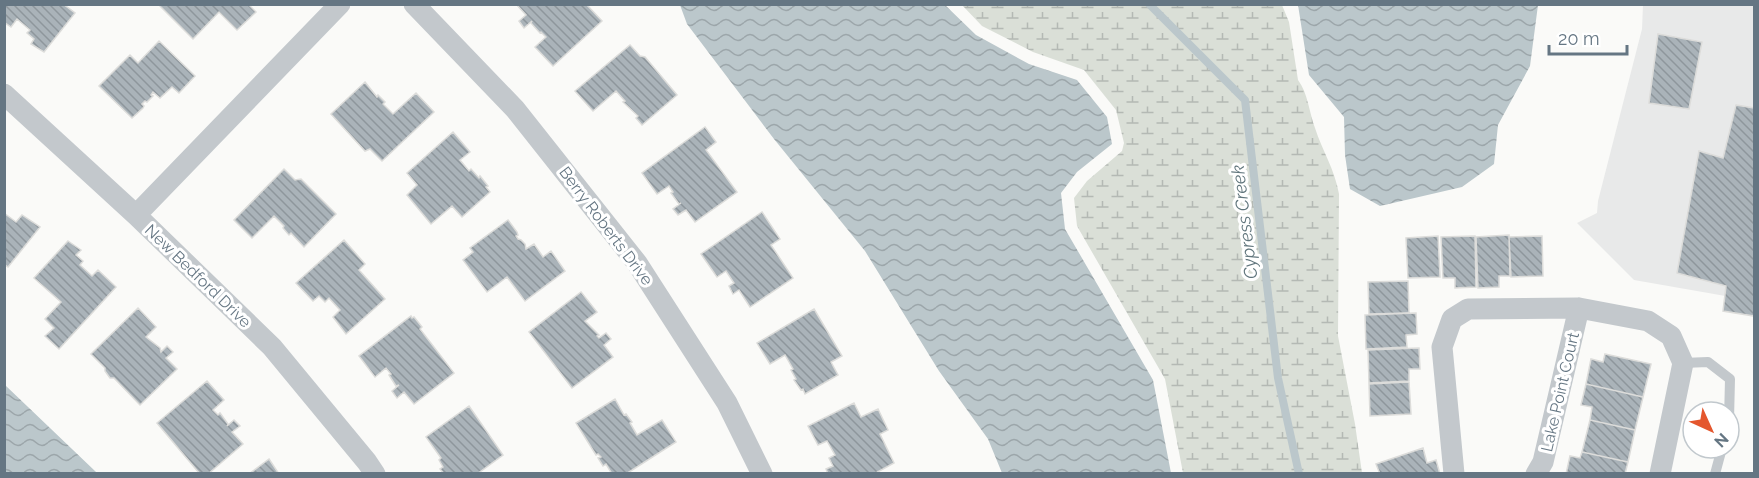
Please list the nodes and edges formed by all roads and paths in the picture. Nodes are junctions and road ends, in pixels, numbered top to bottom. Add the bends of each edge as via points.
1 (340, 4) edge
2 (414, 4) edge
3 (4, 94) edge
4 (136, 215) junction
5 (1579, 308) junction
6 (1683, 363) junction
7 (1729, 400) edge
8 (375, 474) edge
9 (762, 474) edge
10 (1454, 474) edge
11 (1536, 474) edge
12 (1660, 474) edge

1 - 4 street
2 - 9 street, Berry Roberts Drive via 515,109 637,263 727,403
3 - 4 street, New Bedford Drive
4 - 8 street, New Bedford Drive via 272,347
5 - 6 street, Lake Point Court via 1648,321 1671,336
5 - 10 street, Lake Point Court via 1468,309 1452,319 1442,347
5 - 11 street, Lake Point Court via 1543,462
6 - 7 lane via 1708,362 1730,379
6 - 12 street

